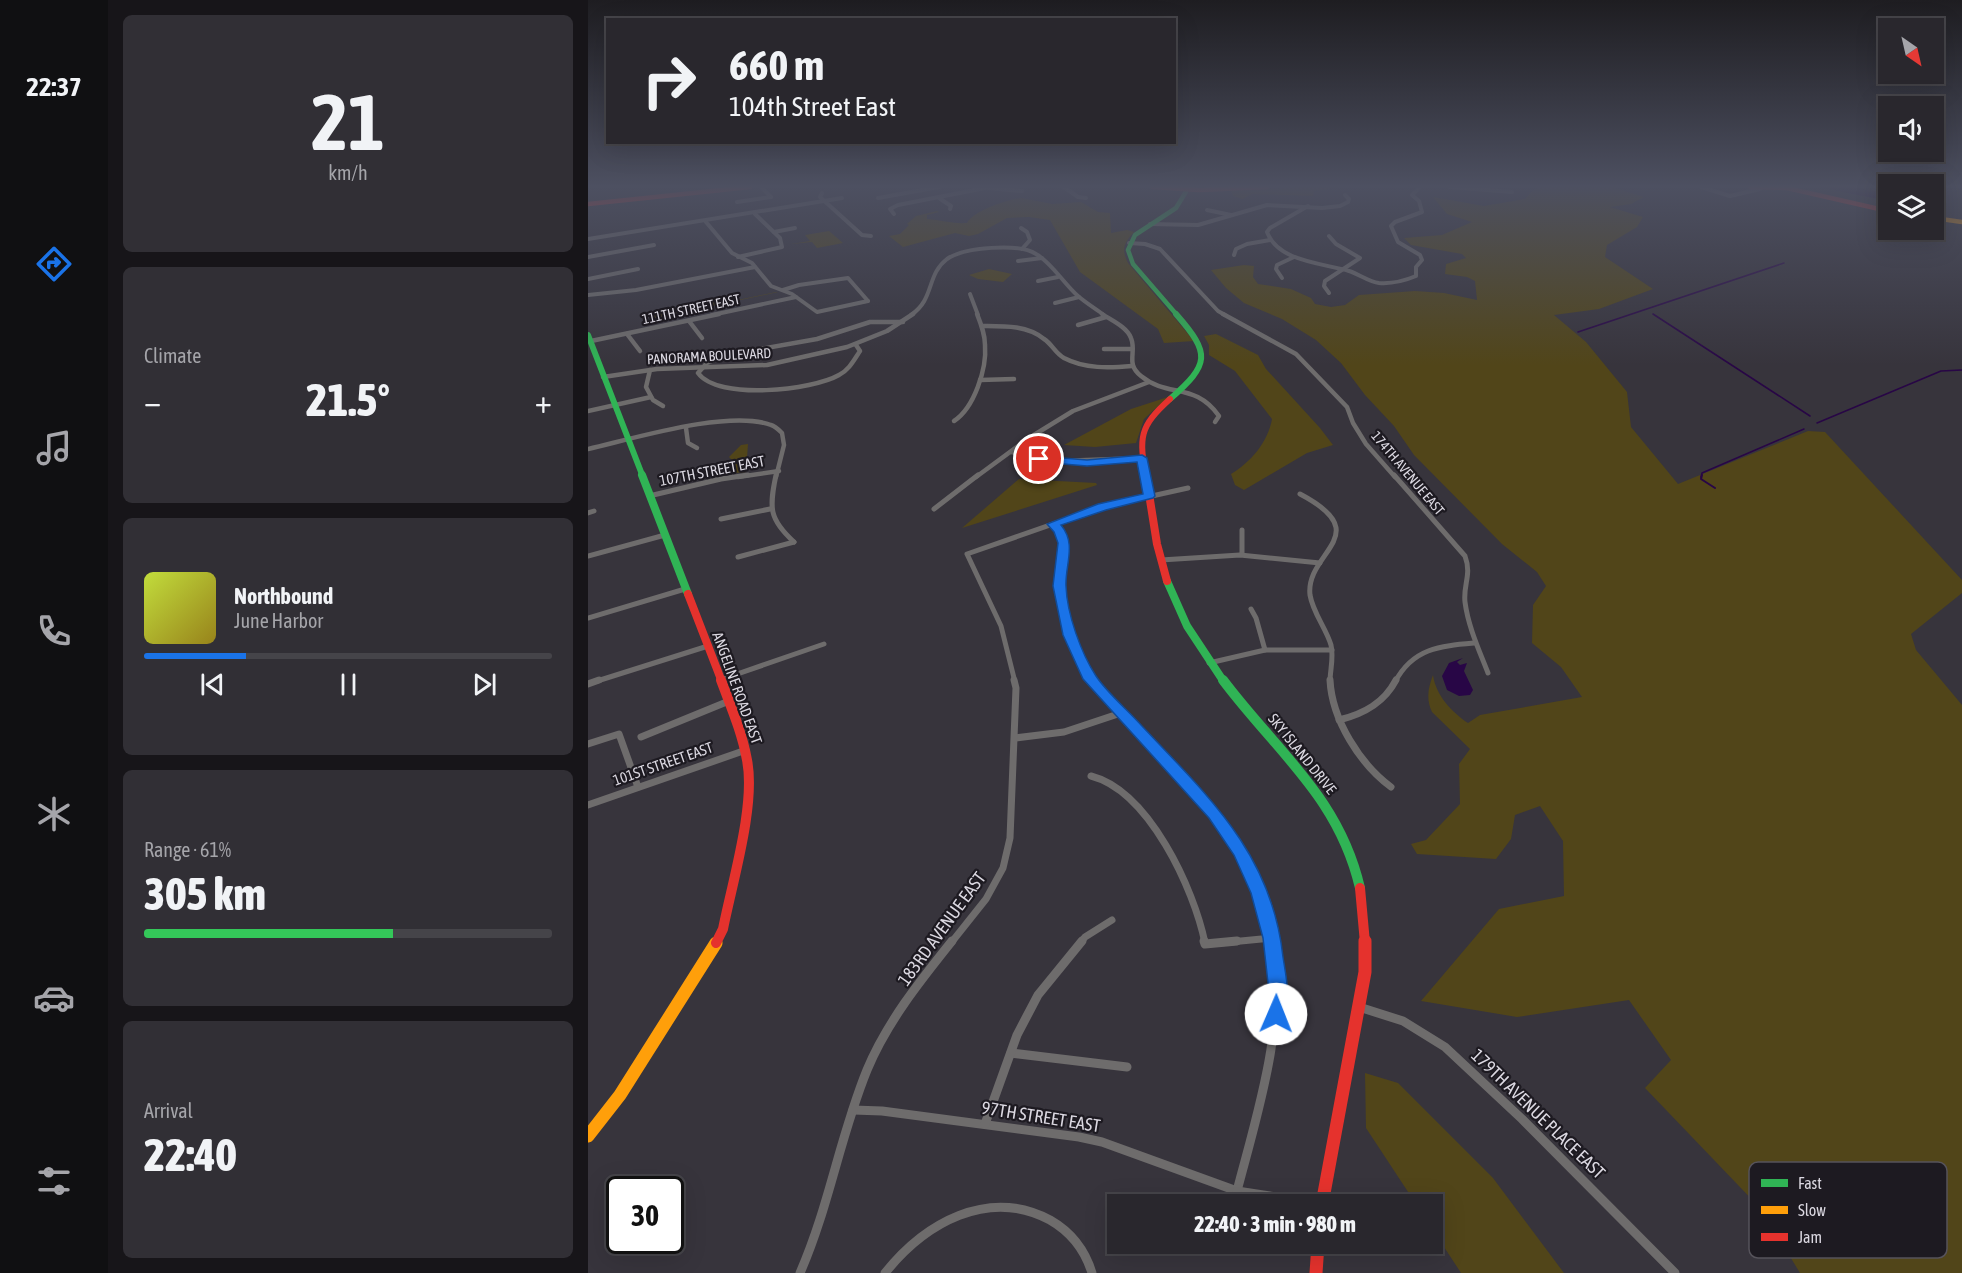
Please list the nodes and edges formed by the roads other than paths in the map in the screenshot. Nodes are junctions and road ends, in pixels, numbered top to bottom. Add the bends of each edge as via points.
1 (646, 246) edge
2 (726, 246) edge
3 (782, 246) edge
4 (1024, 246) edge
5 (1129, 246) edge
6 (1152, 246) edge
7 (1242, 246) edge
8 (1279, 246) edge
9 (1340, 246) edge
10 (1405, 246) edge
11 (1022, 249) junction
12 (1234, 255) dead end
13 (588, 257) edge
14 (738, 257) junction
15 (1294, 257) junction
16 (1042, 258) junction
17 (1018, 261) dead end
18 (755, 267) junction
19 (638, 269) dead end
20 (1344, 269) junction
21 (1058, 277) junction
22 (1282, 278) dead end
23 (588, 279) edge
24 (1038, 281) dead end
25 (783, 290) junction
26 (1329, 293) dead end
27 (970, 294) dead end
28 (588, 295) edge
29 (796, 297) junction
30 (1079, 297) junction
31 (1055, 303) dead end
32 (1106, 317) junction
33 (689, 321) junction
34 (904, 322) junction
35 (1078, 325) dead end
36 (982, 326) junction
37 (627, 334) junction
38 (589, 338) edge
39 (702, 338) dead end
40 (856, 345) junction
41 (1104, 349) dead end
42 (1132, 349) junction
43 (640, 351) dead end
44 (1132, 366) junction
45 (701, 368) junction
46 (650, 370) junction
47 (603, 377) junction
48 (1014, 379) dead end
49 (980, 380) junction
50 (1149, 382) junction
51 (1181, 392) junction
52 (651, 397) junction
53 (614, 405) junction
54 (663, 406) dead end
55 (588, 411) edge
56 (954, 421) dead end
57 (1215, 423) dead end
58 (686, 428) junction
59 (628, 440) junction
60 (697, 448) dead end
61 (588, 449) edge
62 (1011, 452) junction
63 (1142, 458) junction
64 (779, 471) junction
65 (1188, 488) dead end
66 (1300, 494) dead end
67 (649, 496) junction
68 (1149, 496) junction
69 (770, 509) junction
70 (934, 509) dead end
71 (721, 519) dead end
72 (1053, 524) junction
73 (1242, 530) dead end
74 (665, 535) junction
75 (1242, 553) junction
76 (588, 556) edge
77 (738, 557) dead end
78 (1161, 560) junction
79 (1320, 563) junction
80 (685, 589) junction
81 (1251, 609) dead end
82 (588, 618) edge
83 (1476, 643) junction
84 (824, 644) dead end
85 (708, 646) junction
86 (1265, 650) junction
87 (1332, 650) junction
88 (1209, 663) junction
89 (1488, 673) dead end
90 (720, 680) junction
91 (588, 684) edge
92 (729, 701) junction
93 (1121, 713) junction
94 (1339, 720) junction
95 (641, 736) dead end
96 (1015, 738) junction
97 (588, 744) edge
98 (747, 749) junction
99 (1091, 776) dead end
100 (638, 787) junction
101 (1391, 787) dead end
102 (588, 805) edge
103 (1112, 920) dead end
104 (1272, 938) junction
105 (1359, 1007) junction
106 (1011, 1053) junction
107 (1127, 1067) dead end
108 (853, 1110) junction
109 (986, 1124) junction
110 (588, 1136) edge
111 (1237, 1191) junction
112 (1257, 1194) edge
113 (1324, 1194) edge
114 (1317, 1254) edge
115 (800, 1273) edge
116 (885, 1273) edge
117 (1092, 1273) edge
118 (1316, 1273) edge
119 (1674, 1273) edge

1 - 13 street
2 - 14 street
3 - 14 street
4 - 11 street
5 - 51 street, SKY ISLAND DRIVE via 1130,260 1197,338 1202,350 1199,370
6 - 83 street, 174TH AVENUE EAST via 1160,249 1218,311 1296,354 1347,407 1366,444 1465,556 1471,573 1464,599
7 - 12 street
8 - 15 street
9 - 20 street via 1360,256
10 - 20 street via 1422,257 1416,276 1402,282 1382,283
11 - 16 street
11 - 34 street, PANORAMA BOULEVARD via 977,249 947,260 932,278 926,303
14 - 18 street
15 - 20 street
15 - 22 street via 1277,265
16 - 17 street
16 - 21 street
18 - 25 street via 771,286
18 - 28 street via 633,291
19 - 23 street
20 - 26 street via 1325,281
21 - 24 street
21 - 30 street
25 - 29 street
25 - 29 street via 849,278 868,301 817,312
27 - 36 street
29 - 33 street, 111TH STREET EAST
30 - 31 street
30 - 32 street
32 - 35 street
32 - 42 street via 1131,335
33 - 37 street, 111TH STREET EAST
33 - 39 street
34 - 40 street, PANORAMA BOULEVARD
34 - 45 street via 861,324 817,339 721,357
36 - 44 street via 1035,333 1059,355 1078,364
36 - 49 street via 987,355
37 - 38 street, 111TH STREET EAST
37 - 43 street
38 - 47 street, ANGELINE ROAD EAST
40 - 45 street, PANORAMA BOULEVARD via 781,362
40 - 45 street via 860,351 842,375 762,392 722,387 701,378
41 - 42 street
42 - 44 street
44 - 50 street
45 - 46 street, PANORAMA BOULEVARD
46 - 47 street, PANORAMA BOULEVARD
46 - 52 street via 645,384
47 - 53 street, ANGELINE ROAD EAST
48 - 49 street
49 - 56 street via 964,414
50 - 51 street
50 - 62 street via 1062,417
51 - 57 street via 1210,404 1219,416
51 - 63 street, SKY ISLAND DRIVE via 1149,419 1141,439
52 - 53 street
52 - 54 street
53 - 55 street
53 - 59 street, ANGELINE ROAD EAST
58 - 59 street
58 - 60 street via 688,443
58 - 64 street via 740,421 771,424 784,437
59 - 61 street
59 - 67 street, ANGELINE ROAD EAST
62 - 63 street via 1068,462
62 - 70 street
63 - 68 street, SKY ISLAND DRIVE
64 - 67 street, 107TH STREET EAST via 721,479
64 - 69 street
65 - 68 street
66 - 79 street via 1324,509 1335,526 1334,543
67 - 74 street, ANGELINE ROAD EAST
68 - 72 street
68 - 78 street, SKY ISLAND DRIVE
69 - 71 street
69 - 77 street via 781,532 794,542
72 - 93 street via 1064,543 1059,586 1070,635 1090,679
72 - 96 street, 183RD AVENUE EAST via 968,554 1001,626 1015,677
73 - 75 street
74 - 76 street
74 - 80 street, ANGELINE ROAD EAST
75 - 78 street
75 - 79 street
78 - 88 street, SKY ISLAND DRIVE via 1176,605
79 - 87 street via 1313,577 1311,597
80 - 82 street
80 - 85 street, ANGELINE ROAD EAST
81 - 86 street
83 - 89 street, 174TH AVENUE EAST
83 - 94 street via 1433,649 1411,659 1382,699 1361,713
84 - 90 street
85 - 90 street, ANGELINE ROAD EAST
85 - 91 street
86 - 87 street
86 - 88 street
87 - 94 street via 1330,683
88 - 105 street, SKY ISLAND DRIVE via 1318,791 1340,827 1362,892 1367,933
90 - 92 street, ANGELINE ROAD EAST
92 - 95 street
92 - 98 street, ANGELINE ROAD EAST
93 - 96 street via 1064,732
93 - 104 street via 1228,831 1260,893
94 - 101 street via 1375,775
96 - 108 street, 183RD AVENUE EAST via 1010,838 1003,868 986,899 892,1023 867,1070
97 - 100 street via 619,734
98 - 100 street, 101ST STREET EAST
98 - 110 street, ANGELINE ROAD EAST via 750,799 721,935 620,1095
99 - 104 street via 1113,783 1165,842 1188,882 1205,944
100 - 102 street, 101ST STREET EAST
103 - 106 street via 1085,937 1038,995
104 - 111 street via 1277,983 1273,1044
105 - 113 street, SKY ISLAND DRIVE
105 - 119 street, 179TH AVENUE PLACE EAST via 1403,1021 1445,1047
106 - 107 street
106 - 109 street
108 - 109 street, 97TH STREET EAST
108 - 115 street, 183RD AVENUE EAST via 824,1214
109 - 111 street, 97TH STREET EAST via 1101,1142
111 - 112 street, 97TH STREET EAST
114 - 118 street
116 - 117 street via 906,1247 934,1226 966,1212 1004,1206 1038,1214 1061,1227 1084,1253

